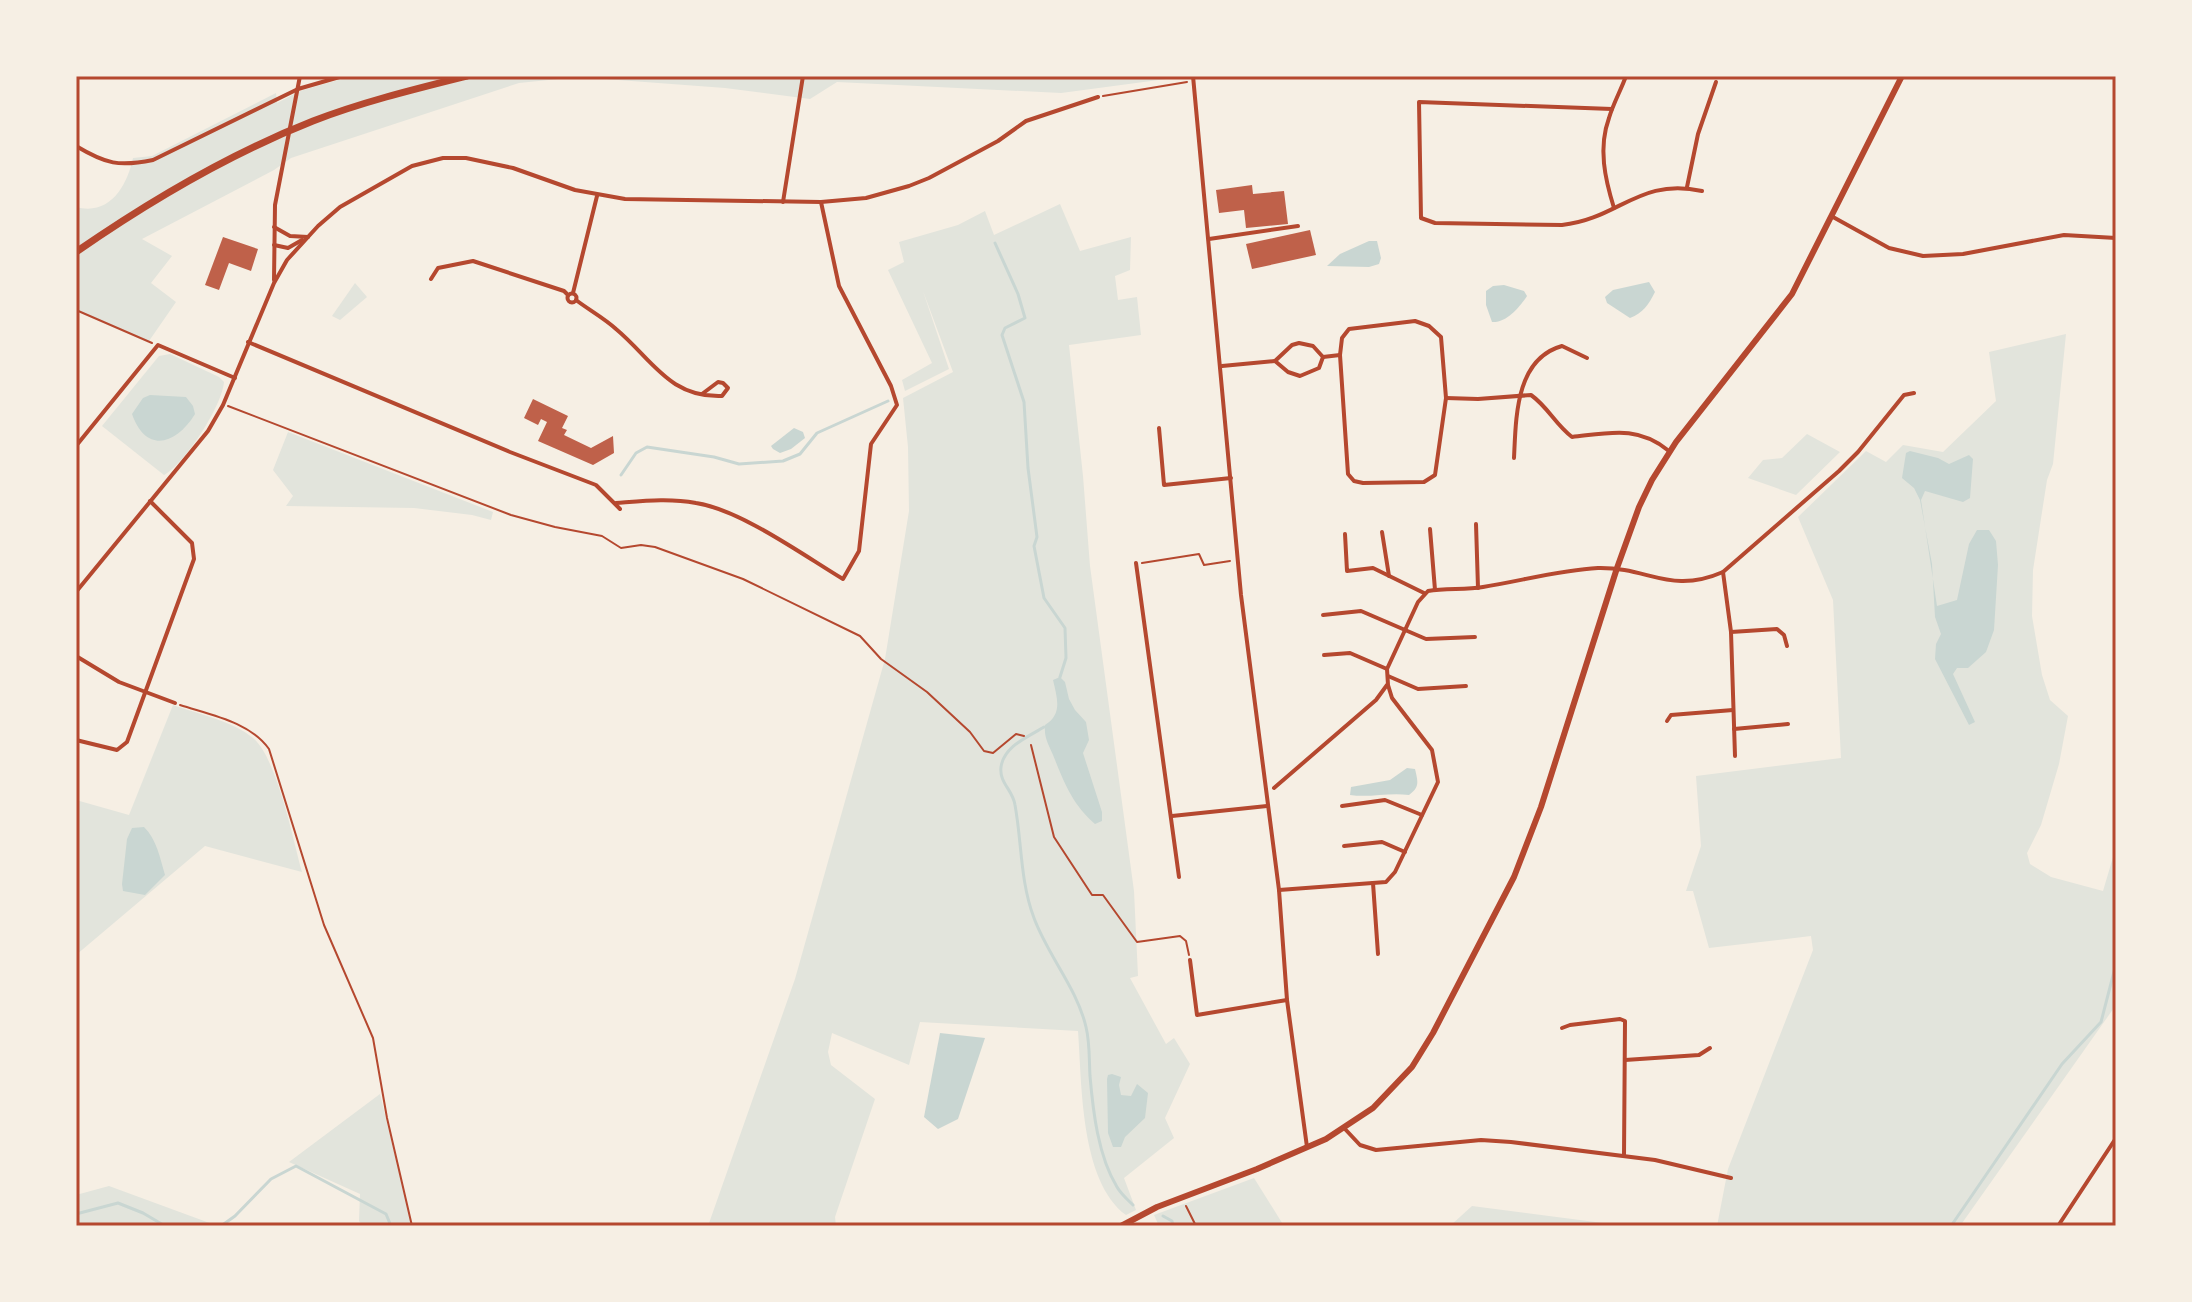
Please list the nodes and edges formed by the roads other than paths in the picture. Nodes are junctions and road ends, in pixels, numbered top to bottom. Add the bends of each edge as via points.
1 (300, 76) edge
2 (343, 76) edge
3 (467, 76) edge
4 (803, 76) edge
5 (1626, 76) edge
6 (1899, 77) edge
7 (1193, 78) edge
8 (1716, 82) dead end
9 (298, 89) junction
10 (1098, 97) road end
11 (1612, 109) junction
12 (76, 146) edge
13 (1687, 188) junction
14 (1702, 191) dead end
15 (597, 196) junction
16 (783, 202) junction
17 (821, 202) junction
18 (1614, 209) junction
19 (1833, 217) junction
20 (1298, 226) dead end
21 (274, 227) junction
22 (308, 237) junction
23 (2116, 238) edge
24 (1209, 239) junction
25 (273, 245) junction
26 (76, 252) edge
27 (431, 279) dead end
28 (274, 283) junction
29 (570, 294) junction
30 (248, 342) junction
31 (1340, 355) junction
32 (1323, 357) junction
33 (1587, 358) dead end
34 (1275, 361) junction
35 (1221, 366) junction
36 (236, 378) junction
37 (1914, 393) dead end
38 (702, 394) junction
39 (1521, 395) junction
40 (1446, 398) junction
41 (1159, 428) dead end
42 (76, 446) edge
43 (1669, 451) junction
44 (1514, 458) dead end
45 (1231, 478) junction
46 (150, 501) junction
47 (616, 503) junction
48 (620, 509) dead end
49 (1476, 524) dead end
50 (1430, 529) dead end
51 (1382, 532) dead end
52 (1345, 534) dead end
53 (1136, 563) road end
54 (1617, 568) junction
55 (1723, 572) junction
56 (1389, 576) junction
57 (1478, 588) junction
58 (1435, 590) junction
59 (76, 592) edge
60 (1424, 593) junction
61 (1323, 615) dead end
62 (1405, 630) junction
63 (1731, 632) junction
64 (1475, 637) dead end
65 (1787, 646) dead end
66 (1324, 655) dead end
67 (76, 656) edge
68 (1388, 672) junction
69 (1388, 685) junction
70 (1466, 686) dead end
71 (145, 692) junction
72 (175, 703) road end
73 (1733, 710) junction
74 (1667, 721) dead end
75 (1788, 724) dead end
76 (1734, 729) junction
77 (76, 740) edge
78 (1735, 756) dead end
79 (1274, 788) dead end
80 (1267, 806) junction
81 (1342, 806) dead end
82 (1422, 815) junction
83 (1172, 816) junction
84 (1344, 846) dead end
85 (1405, 852) junction
86 (1179, 877) dead end
87 (1373, 883) junction
88 (1279, 890) junction
89 (1378, 954) dead end
90 (1190, 960) road end
91 (1287, 1000) junction
92 (1562, 1028) dead end
93 (1710, 1048) dead end
94 (1625, 1060) junction
95 (1345, 1129) junction
96 (2116, 1138) edge
97 (1307, 1149) junction
98 (1624, 1155) junction
99 (1731, 1178) dead end
100 (1121, 1226) edge
101 (2058, 1226) edge

1 - 9 street
2 - 9 street
3 - 26 main road via 279,135 170,191
4 - 16 street
5 - 11 street
6 - 19 main road
7 - 24 street
8 - 13 street via 1700,124
9 - 12 street via 153,160 112,164
9 - 21 street
10 - 17 street via 1026,121 909,186 866,198
11 - 18 street via 1603,154
11 - 18 street via 1419,102 1421,218 1435,223 1562,225
13 - 14 street
13 - 18 street via 1653,190
15 - 16 street
15 - 22 street via 489,162 434,159 360,194
15 - 29 street
16 - 17 street
17 - 47 street via 839,286 897,405 871,444 859,551 843,579 745,521 699,503
19 - 23 street via 1889,248 1923,256 2064,235
19 - 43 main road via 1782,309
20 - 24 street
21 - 22 street via 290,236
21 - 25 street
22 - 25 street via 288,248
22 - 28 street
24 - 35 street
25 - 28 street
27 - 29 street via 438,268 473,261
28 - 30 street
29 - 38 street via 665,377 688,392
30 - 36 street
30 - 47 street via 596,485
31 - 32 street
31 - 40 street via 1349,329 1415,321 1429,326 1441,337
31 - 40 street via 1348,474 1354,481 1424,482 1435,475
32 - 34 street via 1313,346 1299,343
32 - 34 street via 1319,368 1300,376
33 - 39 street via 1562,346 1549,349 1527,375
34 - 35 street
35 - 45 street
36 - 42 street via 158,345
36 - 46 street via 192,454
37 - 55 street via 1904,395 1839,471
38 - 38 street via 722,396 728,388 718,382
39 - 40 street
39 - 43 street via 1545,404 1556,425 1572,437 1641,434
39 - 44 street
41 - 45 street via 1164,485
43 - 54 main road via 1639,507
45 - 80 street
46 - 59 street
46 - 71 street via 192,543 194,559
47 - 48 street
49 - 57 street
50 - 58 street
51 - 56 street
52 - 56 street via 1347,571 1373,568
53 - 83 street
54 - 55 street via 1678,583
54 - 57 street
54 - 95 main road via 1514,877 1412,1067 1386,1097
55 - 63 street
56 - 60 street
57 - 58 street
58 - 60 street
60 - 62 street
61 - 62 street via 1361,611
62 - 64 street via 1432,640
62 - 68 street
63 - 65 street via 1777,629
63 - 73 street
66 - 68 street via 1350,653
67 - 71 street
68 - 69 street
68 - 70 street via 1418,689
69 - 79 street
69 - 82 street via 1432,750 1438,782
71 - 72 street
71 - 77 street via 122,747
73 - 74 street via 1671,715
73 - 76 street
75 - 76 street
76 - 78 street
80 - 83 street
80 - 88 street
81 - 82 street via 1385,800
82 - 85 street
83 - 86 street
84 - 85 street via 1382,842
85 - 87 street via 1386,882
87 - 88 street
87 - 89 street
88 - 91 street
90 - 91 street via 1197,1015
91 - 97 street
92 - 94 street via 1625,1021
93 - 94 street via 1699,1055
94 - 98 street
95 - 97 main road
95 - 98 street via 1360,1145 1376,1150 1481,1140
96 - 101 street
97 - 100 main road
98 - 99 street

